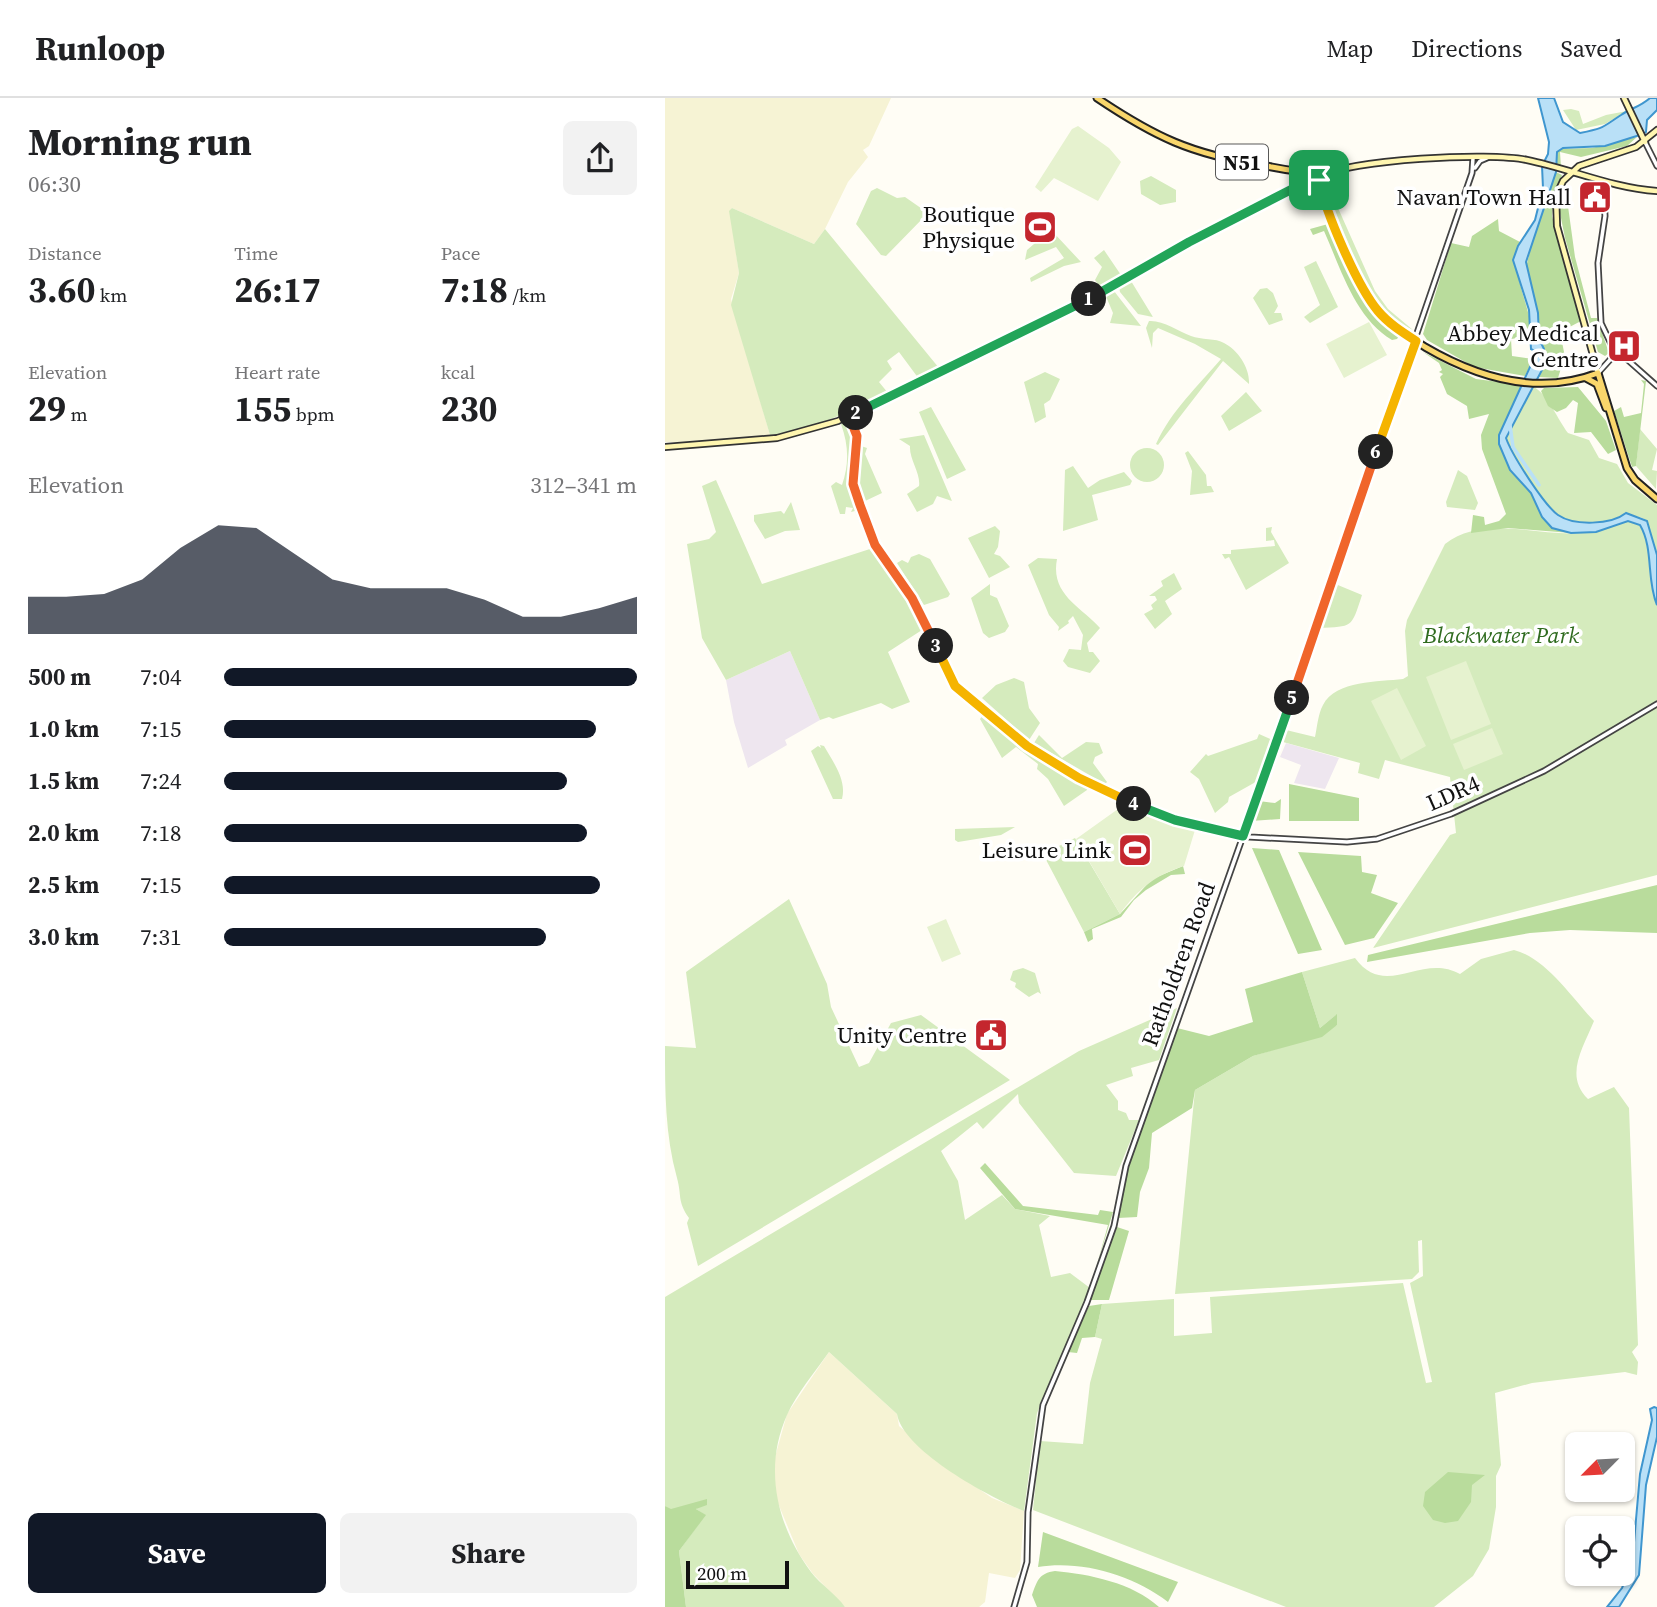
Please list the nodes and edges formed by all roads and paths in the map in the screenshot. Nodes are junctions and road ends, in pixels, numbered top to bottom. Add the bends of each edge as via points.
1 (1097, 98) edge
2 (1624, 98) edge
3 (1657, 130) edge
4 (1645, 142) junction
5 (1473, 158) junction
6 (1489, 158) junction
7 (1657, 166) edge
8 (1472, 173) junction
9 (1571, 173) junction
10 (1313, 179) junction
11 (1603, 182) junction
12 (1657, 191) edge
13 (1416, 341) junction
14 (1617, 352) junction
15 (1598, 373) junction
16 (1586, 377) junction
17 (1657, 386) edge
18 (849, 416) junction
19 (1611, 416) junction
20 (665, 446) edge
21 (1657, 499) edge
22 (1657, 704) edge
23 (1243, 836) junction
24 (1014, 1607) edge

1 - 10 main road, N51 via 1180,146 1218,158 1299,170
2 - 4 main road
3 - 4 main road
4 - 7 street
4 - 9 main road via 1584,163
5 - 6 main road
5 - 8 street
5 - 10 main road via 1356,167
6 - 8 street via 1480,161
6 - 9 main road via 1515,158
8 - 13 street, Ratholdren Road
9 - 11 main road
9 - 15 main road via 1558,191 1556,217
10 - 13 main road via 1372,303 1386,320
10 - 18 main road via 1189,242 1114,287
11 - 12 main road
11 - 14 street via 1599,301 1604,331
13 - 16 main road via 1470,371 1543,382
13 - 23 street, Ratholdren Road
14 - 15 street
14 - 17 street
15 - 16 main road
15 - 19 main road
16 - 19 main road via 1596,383
18 - 20 main road via 779,438
18 - 23 street, LDR4 via 858,443 853,484 871,535 919,610 955,686 1027,746 1079,778 1175,820
19 - 21 main road via 1627,468
22 - 23 street, LDR4 via 1545,771 1413,829 1347,842
23 - 24 street, Ratholdren Road via 1129,1156 1114,1226 1043,1405 1027,1518 1027,1562

